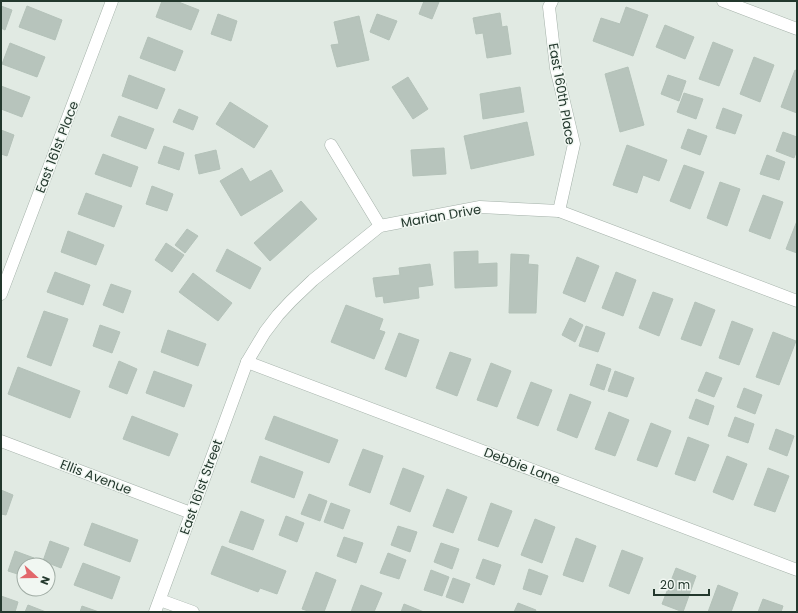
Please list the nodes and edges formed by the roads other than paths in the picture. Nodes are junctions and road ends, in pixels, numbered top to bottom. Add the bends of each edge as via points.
1 (112, 1) edge
2 (552, 1) edge
3 (724, 1) edge
4 (797, 29) edge
5 (331, 145) dead end
6 (559, 211) junction
7 (380, 226) junction
8 (1, 294) edge
9 (797, 300) edge
10 (247, 362) junction
11 (1, 441) edge
12 (191, 513) junction
13 (797, 570) edge
14 (160, 600) junction
15 (155, 612) edge
16 (193, 612) edge

1 - 8 street, East 161st Place
2 - 6 street, East 160th Place via 549,7 556,68 574,144
3 - 4 street
5 - 7 street
6 - 7 street, Marian Drive via 480,207
6 - 9 street, Marian Drive
7 - 10 street, Marian Drive via 291,301 265,332
10 - 12 street, East 161st Street
10 - 13 street, Debbie Lane
11 - 12 street, Ellis Avenue
12 - 14 street, East 161st Street
14 - 15 street, East 161st Street
14 - 16 street

